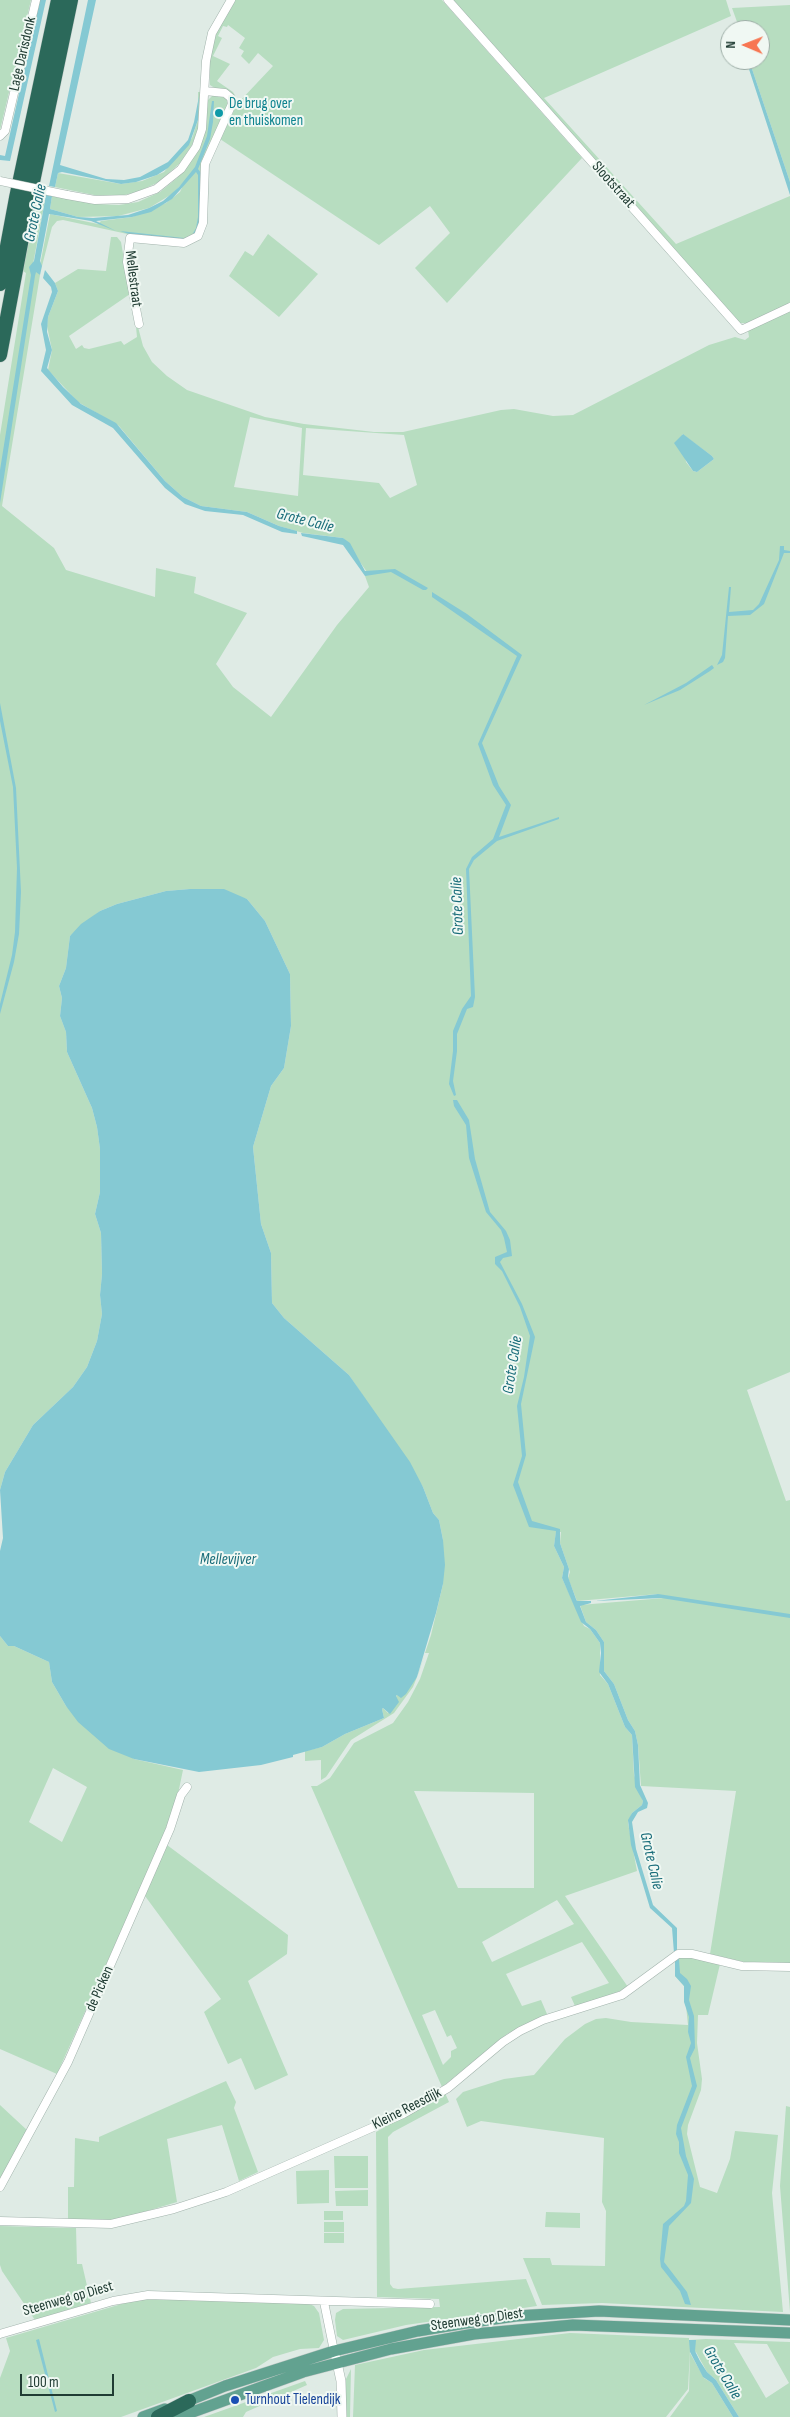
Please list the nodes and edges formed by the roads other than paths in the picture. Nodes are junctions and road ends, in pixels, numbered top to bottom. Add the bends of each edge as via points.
1 (36, 0) edge
2 (58, 0) edge
3 (71, 0) edge
4 (231, 0) edge
5 (448, 0) edge
6 (205, 91) junction
7 (0, 136) edge
8 (0, 181) edge
9 (0, 284) edge
10 (790, 307) edge
11 (139, 324) dead end
12 (0, 355) edge
13 (187, 1786) dead end
14 (790, 1967) edge
15 (0, 2187) edge
16 (0, 2221) edge
17 (324, 2302) junction
18 (430, 2304) dead end
19 (788, 2320) edge
20 (788, 2333) edge
21 (0, 2334) edge
22 (334, 2351) junction
23 (337, 2363) junction
24 (189, 2401) junction
25 (143, 2417) edge
26 (158, 2417) edge
27 (179, 2417) edge
28 (342, 2417) edge

1 - 7 street, Lage Darisdonk via 5,131
2 - 9 highway
3 - 12 highway
4 - 6 street via 215,25 209,42
5 - 10 street, Slootstraat via 741,330
6 - 8 street, bridge via 204,117 196,147 181,169 143,195 128,200 95,200
6 - 11 street, Mellestraat via 225,93 232,104 205,164 203,223 198,236 184,243 130,238 127,259
13 - 15 street, de Picken via 68,2062
14 - 16 street, Kleine Reesdijk via 742,1966 692,1954 678,1954 622,1995 543,2020 520,2031 448,2088 403,2114 226,2192 111,2224
17 - 18 street, Steenweg op Diest
17 - 21 street, Steenweg op Diest via 300,2298 139,2296
17 - 22 street
19 - 20 main road
19 - 22 main road, Steenweg op Diest via 599,2311 553,2313 418,2331
20 - 23 main road, Steenweg op Diest via 544,2326 436,2340
22 - 23 street
22 - 24 main road, Steenweg op Diest
23 - 27 main road, Steenweg op Diest via 259,2387
23 - 28 street via 342,2389
24 - 25 main road, Steenweg op Diest
24 - 26 highway

